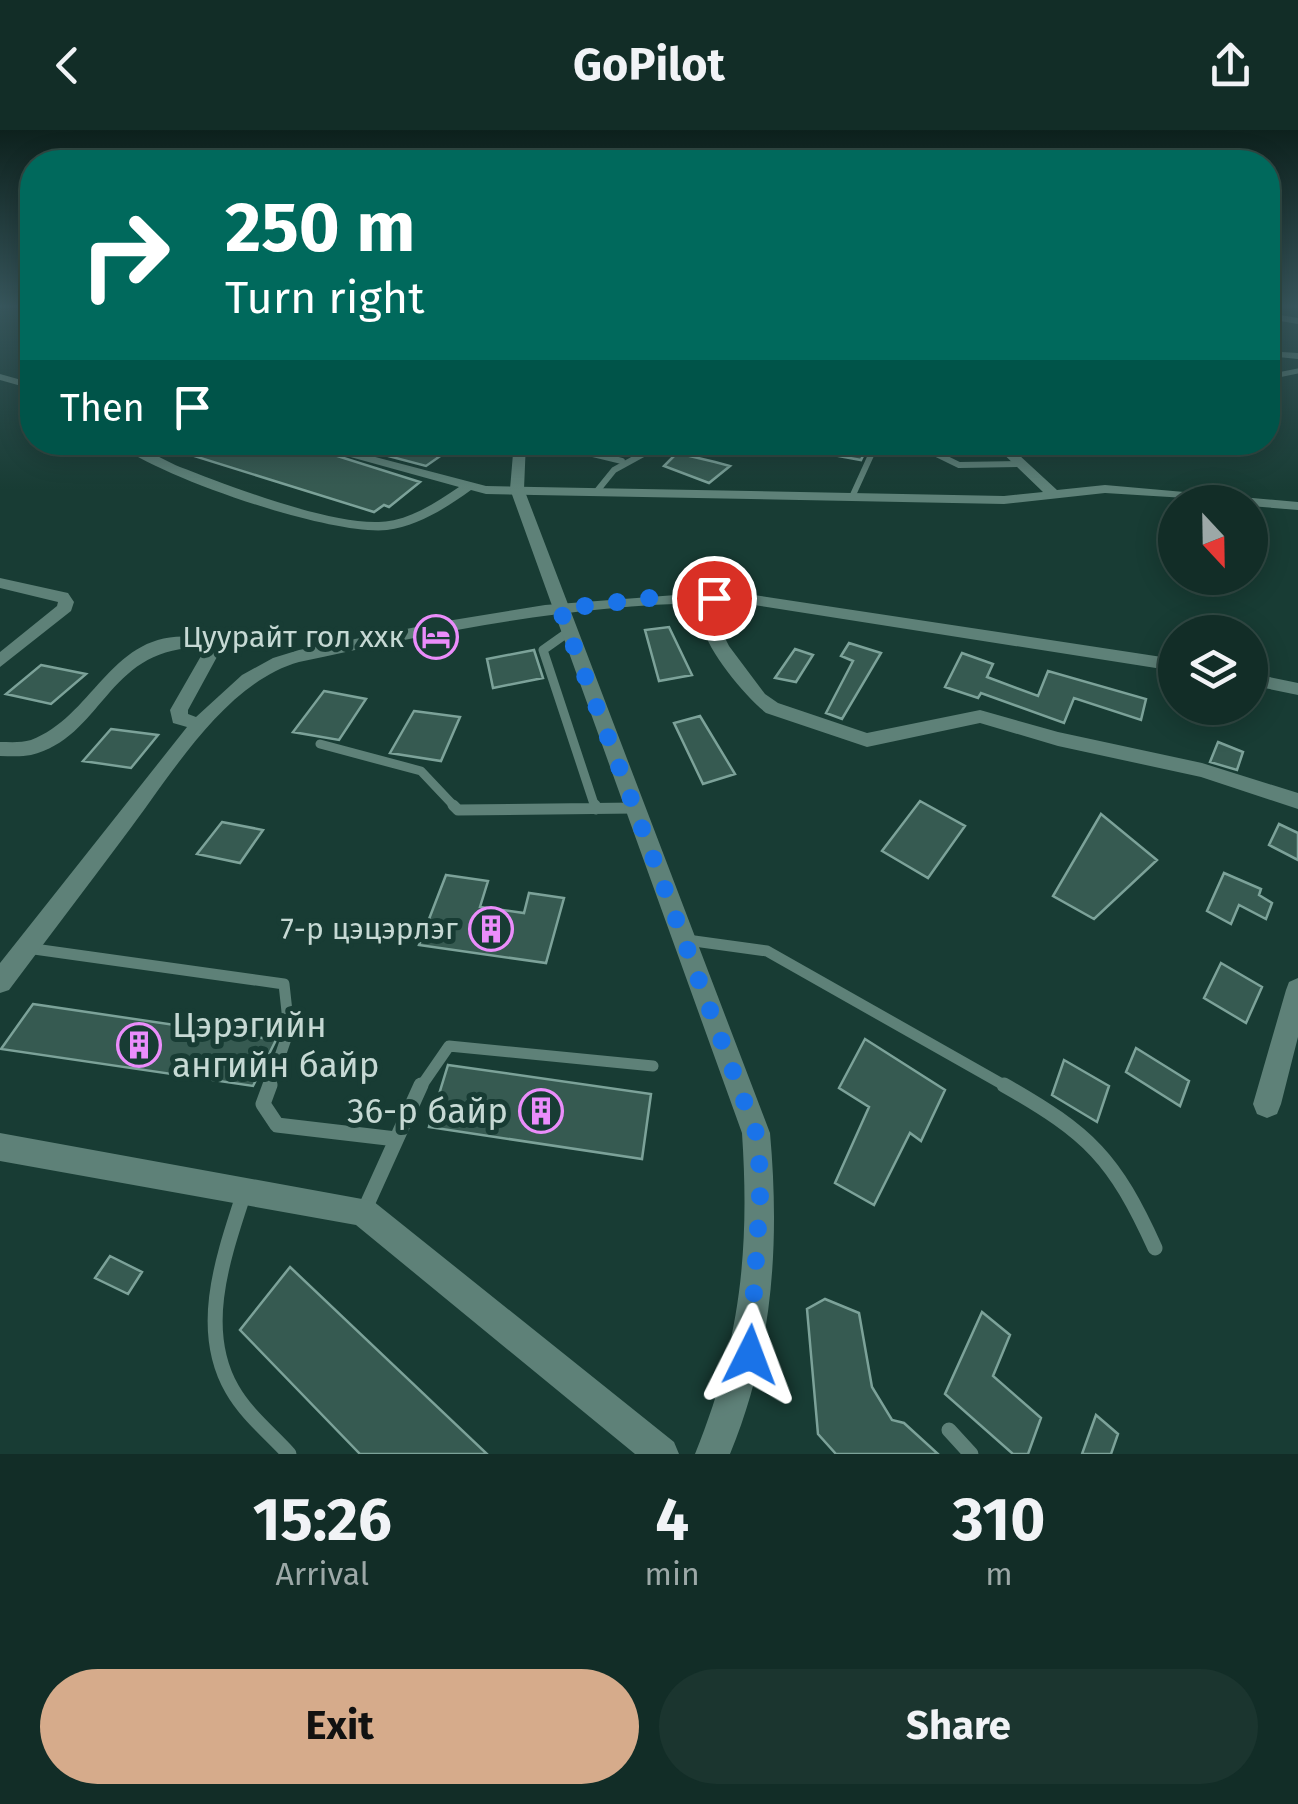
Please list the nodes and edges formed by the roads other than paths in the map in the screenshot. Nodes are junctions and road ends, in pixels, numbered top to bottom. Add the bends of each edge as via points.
1 (147, 455) edge
2 (348, 455) edge
3 (519, 455) edge
4 (597, 455) edge
5 (643, 455) edge
6 (871, 455) edge
7 (940, 455) edge
8 (1011, 455) edge
9 (622, 461) junction
10 (1020, 464) junction
11 (466, 488) junction
12 (517, 489) junction
13 (597, 491) junction
14 (1054, 495) junction
15 (852, 496) junction
16 (1298, 506) edge
17 (0, 583) edge
18 (714, 598) junction
19 (563, 621) junction
20 (0, 661) edge
21 (1158, 662) edge
22 (1268, 683) edge
23 (1298, 689) edge
24 (202, 725) junction
25 (320, 744) dead end
26 (0, 749) edge
27 (1298, 801) edge
28 (596, 808) junction
29 (635, 808) junction
30 (686, 940) junction
31 (26, 948) junction
32 (0, 982) edge
33 (1298, 990) edge
34 (653, 1066) dead end
35 (1267, 1104) dead end
36 (396, 1139) junction
37 (0, 1146) edge
38 (245, 1189) junction
39 (363, 1212) junction
40 (1155, 1248) dead end
41 (949, 1430) dead end
42 (289, 1454) edge
43 (662, 1454) edge
44 (712, 1454) edge
45 (970, 1454) edge

1 - 11 street via 358,527 410,521
2 - 11 street
3 - 12 street
4 - 9 lane
5 - 9 lane
6 - 15 lane
7 - 10 lane via 959,464
8 - 10 street
9 - 13 lane
10 - 14 street
11 - 12 street
12 - 13 street
12 - 19 street
13 - 15 street
14 - 15 street
14 - 16 street via 1105,489
17 - 20 street via 66,602
18 - 19 street via 650,598
18 - 21 street
18 - 27 street via 711,626 721,648 772,708 867,740 980,716 1202,770
19 - 24 street via 382,638 282,662
19 - 28 lane via 543,650
19 - 29 street
22 - 23 street
24 - 26 street via 179,718 178,710 210,655 200,642 184,640 136,653 44,744
24 - 31 street
25 - 28 lane via 422,771 458,810
28 - 29 lane
29 - 30 street
30 - 40 lane via 767,951 1064,1119 1122,1174
30 - 44 street via 756,1133 761,1180 750,1355
31 - 32 street
31 - 36 lane via 284,984 292,1002 288,1039 263,1104 277,1125
33 - 35 street
34 - 36 lane via 449,1046 422,1083
36 - 39 lane
37 - 38 street
38 - 39 street
38 - 42 lane via 216,1292 218,1342 231,1388
39 - 43 street
41 - 45 lane

